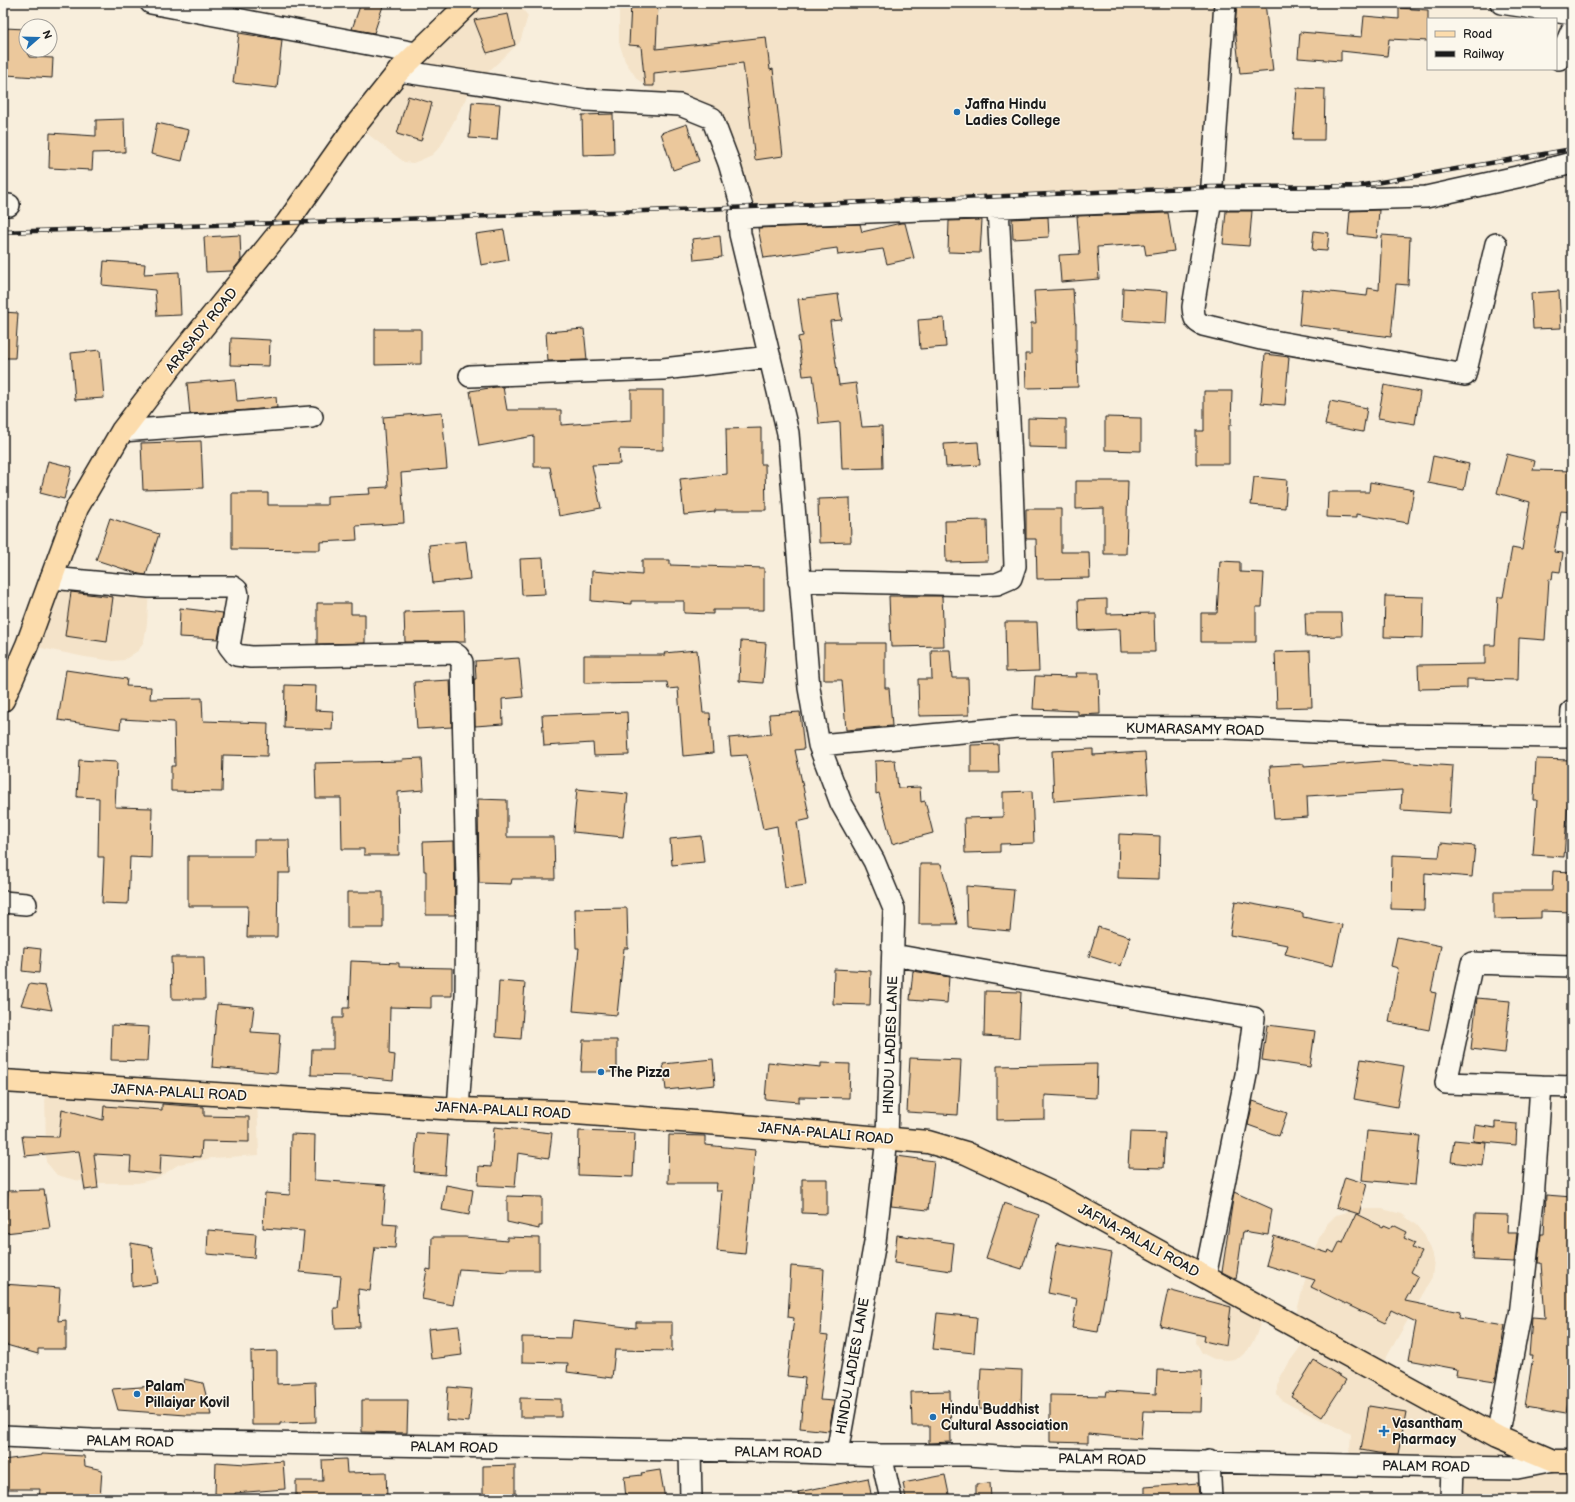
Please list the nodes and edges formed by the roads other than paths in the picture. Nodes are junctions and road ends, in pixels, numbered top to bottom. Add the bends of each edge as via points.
1 (151, 3) edge
2 (469, 3) edge
3 (1225, 3) edge
4 (1501, 3) edge
5 (1572, 14) edge
6 (1572, 30) edge
7 (416, 53) junction
8 (1559, 59) dead end
9 (398, 71) junction
10 (1572, 163) edge
11 (1211, 199) junction
12 (998, 208) junction
13 (739, 217) junction
14 (1496, 244) dead end
15 (770, 357) junction
16 (470, 376) dead end
17 (312, 417) dead end
18 (122, 432) junction
19 (51, 578) junction
20 (799, 581) junction
21 (3, 700) edge
22 (1572, 711) edge
23 (1571, 737) edge
24 (819, 745) junction
25 (3, 902) edge
26 (26, 904) dead end
27 (893, 955) junction
28 (1572, 966) edge
29 (3, 1081) edge
30 (1541, 1086) junction
31 (1572, 1087) edge
32 (458, 1109) junction
33 (887, 1138) junction
34 (1205, 1277) junction
35 (3, 1436) edge
36 (1497, 1437) junction
37 (690, 1451) junction
38 (837, 1453) junction
39 (881, 1455) junction
40 (1209, 1461) junction
41 (1562, 1461) edge
42 (1452, 1467) junction
43 (692, 1499) edge
44 (891, 1499) edge
45 (1211, 1499) edge
46 (1451, 1499) edge

1 - 7 street
2 - 7 main road, ARASADY ROAD
3 - 11 street
4 - 5 street
6 - 8 street
7 - 9 main road, ARASADY ROAD
9 - 13 street, HINDU LADIES LANE via 586,100 680,105 712,118 742,207
9 - 18 main road, ARASADY ROAD via 356,124 287,223
10 - 11 street via 1517,178 1426,197
11 - 12 street
11 - 14 street via 1193,307 1196,322 1261,339 1465,375
12 - 13 street
12 - 20 street via 1015,566 1011,578 997,584 980,586
13 - 15 street, HINDU LADIES LANE via 740,234
15 - 16 street via 663,369
15 - 20 street, HINDU LADIES LANE via 788,433
17 - 18 street
18 - 19 main road, ARASADY ROAD via 77,508
19 - 21 main road, ARASADY ROAD via 27,645
19 - 32 street via 149,587 234,587 238,595 229,646 236,655 251,657 454,653 458,656 462,662 467,879 466,996
20 - 24 street, HINDU LADIES LANE via 809,688
22 - 23 street
23 - 24 street, KUMARASAMY ROAD via 1379,734 1226,728 1018,727
24 - 27 street, HINDU LADIES LANE via 842,802 874,861 894,909
25 - 26 street
27 - 33 street, HINDU LADIES LANE
27 - 34 street via 1150,1002 1254,1018 1247,1070
28 - 30 street via 1472,963 1446,1083
29 - 32 main road, JAFNA-PALALI ROAD
30 - 31 street
30 - 36 street via 1533,1200 1520,1307
32 - 33 main road, JAFNA-PALALI ROAD via 562,1112
33 - 34 main road, JAFNA-PALALI ROAD via 928,1142 966,1153 1054,1194
33 - 38 street, HINDU LADIES LANE via 875,1242
34 - 36 main road, JAFNA-PALALI ROAD
35 - 37 street, PALAM ROAD via 92,1440
36 - 41 main road, JAFNA-PALALI ROAD
37 - 38 street, PALAM ROAD
37 - 43 street
38 - 39 street, PALAM ROAD
39 - 40 street, PALAM ROAD
39 - 44 street
40 - 42 street, PALAM ROAD
40 - 45 street
41 - 42 street, PALAM ROAD via 1517,1468
42 - 46 street

